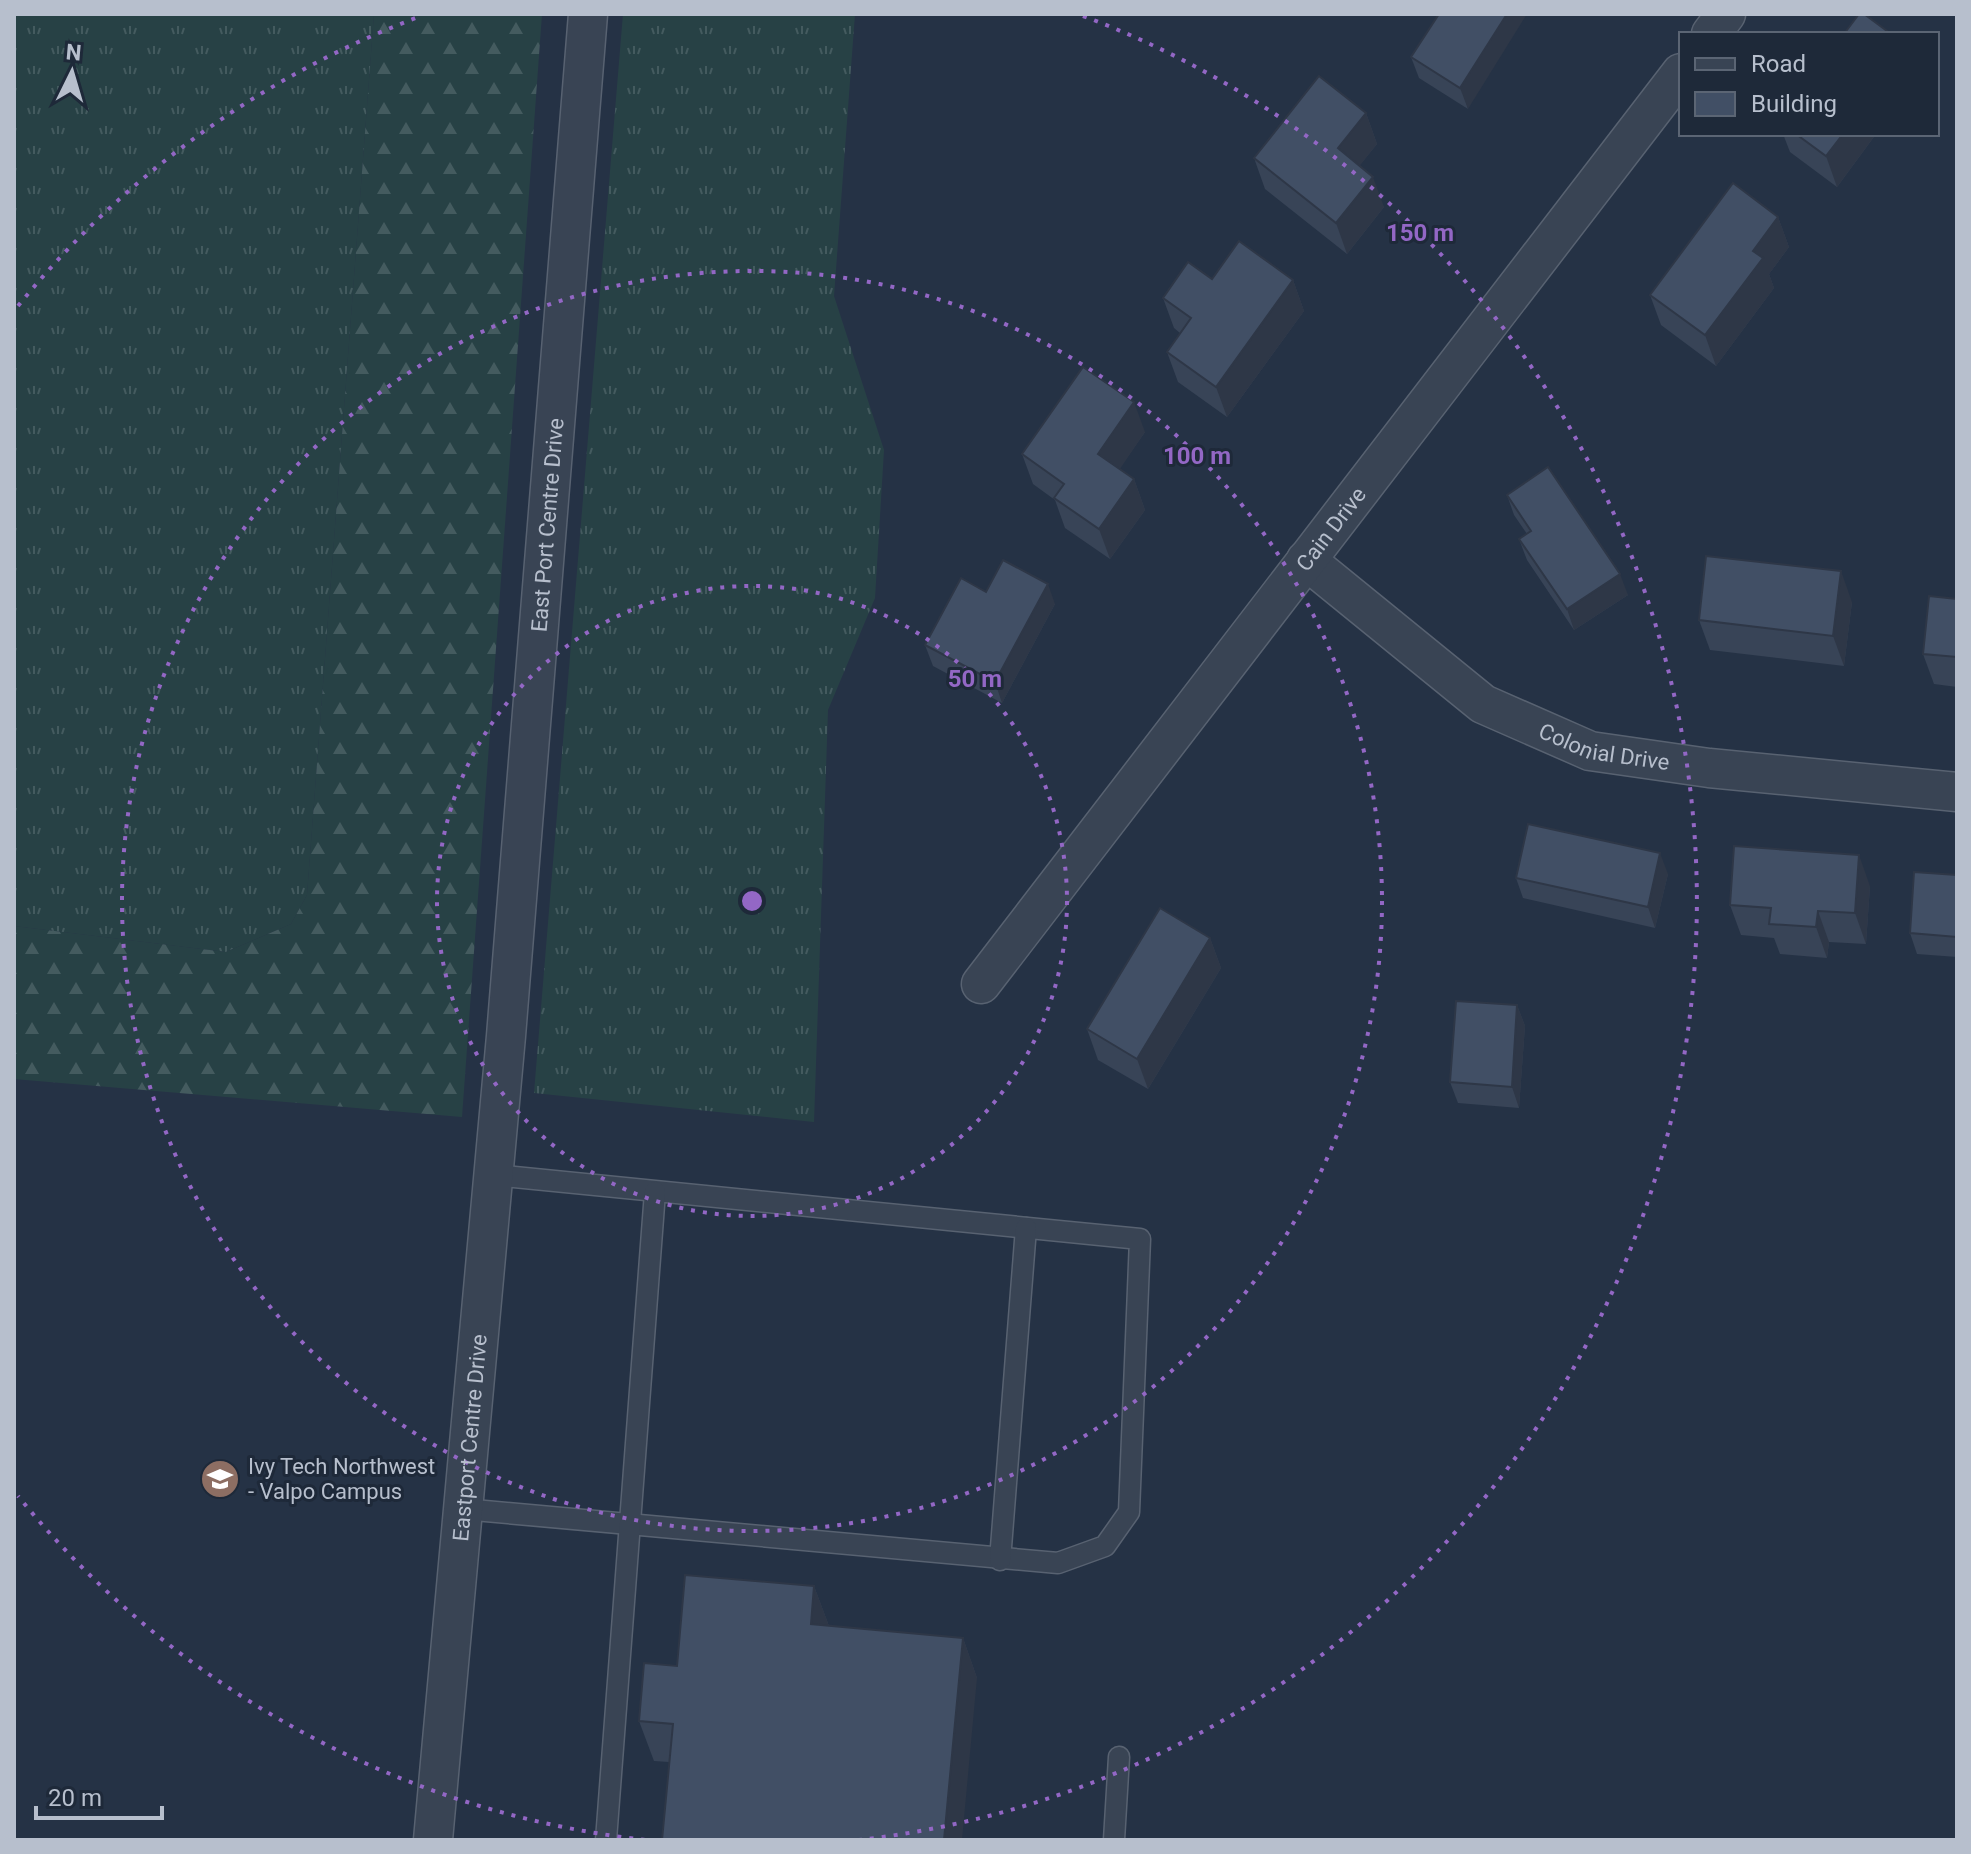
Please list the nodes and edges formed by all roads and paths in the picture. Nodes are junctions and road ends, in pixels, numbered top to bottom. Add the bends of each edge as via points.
1 (588, 14) edge
2 (1726, 14) edge
3 (1712, 32) edge
4 (1679, 76) edge
5 (1306, 560) junction
6 (1957, 792) edge
7 (981, 984) dead end
8 (506, 1036) joint
9 (494, 1175) junction
10 (655, 1192) junction
11 (1026, 1228) junction
12 (463, 1509) junction
13 (629, 1524) junction
14 (1000, 1560) junction
15 (1119, 1757) dead end
16 (433, 1840) edge
17 (606, 1840) edge
18 (1114, 1840) edge

1 - 8 street, East Port Centre Drive
2 - 3 street
4 - 5 street, Cain Drive
5 - 6 street, Colonial Drive via 1483,704 1590,751
5 - 7 street, Cain Drive
8 - 9 street, Eastport Centre Drive
9 - 10 lane
9 - 12 street, Eastport Centre Drive
10 - 11 lane
10 - 13 lane
11 - 14 lane
11 - 14 lane via 1140,1239 1129,1512 1105,1546 1058,1563
12 - 13 lane
12 - 16 street, Eastport Centre Drive
13 - 14 lane
13 - 17 lane
15 - 18 lane

